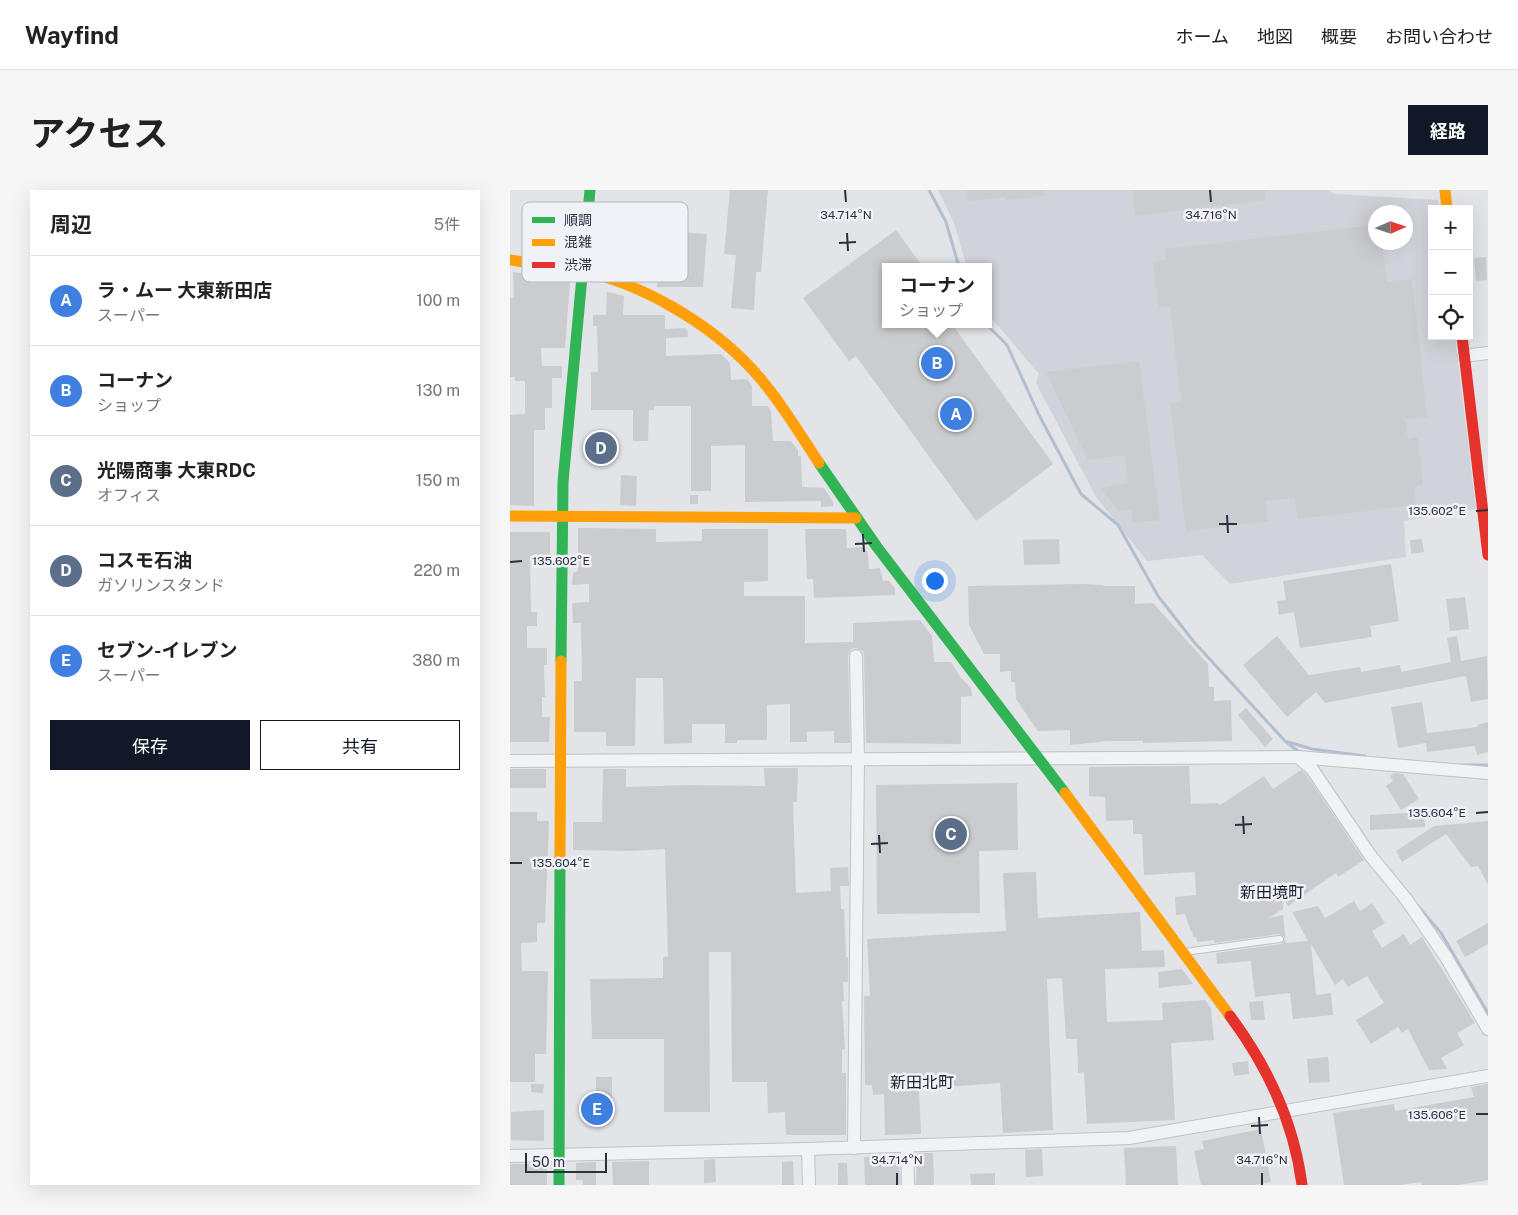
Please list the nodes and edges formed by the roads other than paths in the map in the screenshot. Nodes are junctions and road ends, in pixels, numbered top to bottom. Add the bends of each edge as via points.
1 (1445, 190) edge
2 (1447, 205) edge
3 (582, 282) edge
4 (618, 282) edge
5 (1462, 340) edge
6 (1488, 353) edge
7 (1464, 356) junction
8 (1484, 484) edge
9 (510, 516) edge
10 (562, 516) junction
11 (856, 518) junction
12 (1488, 554) edge
13 (856, 656) dead end
14 (1298, 757) junction
15 (858, 759) junction
16 (1039, 759) junction
17 (510, 761) edge
18 (560, 761) junction
19 (1488, 773) edge
20 (1280, 939) dead end
21 (1183, 952) junction
22 (1488, 1029) edge
23 (1488, 1076) edge
24 (1284, 1112) junction
25 (907, 1146) junction
26 (854, 1148) junction
27 (808, 1149) junction
28 (559, 1155) junction
29 (510, 1156) edge
30 (559, 1185) edge
31 (809, 1185) edge
32 (908, 1185) edge
33 (1302, 1185) edge

1 - 2 street
3 - 10 street via 562,482
4 - 11 street via 637,288 681,312 752,368
5 - 7 street
6 - 7 street
7 - 8 street
8 - 12 street
9 - 10 street
10 - 11 street
10 - 18 street
11 - 16 street
13 - 15 street
14 - 16 street
14 - 19 street
14 - 22 street via 1312,769 1370,855 1406,899
15 - 16 street
15 - 18 street
15 - 26 street
16 - 21 street
17 - 18 street
18 - 28 street
20 - 21 lane
21 - 24 street via 1253,1047 1274,1085
23 - 24 street
24 - 25 street via 1128,1138
24 - 33 street
25 - 26 street
25 - 32 street
26 - 27 street
27 - 28 street
27 - 31 street
28 - 29 street
28 - 30 street

